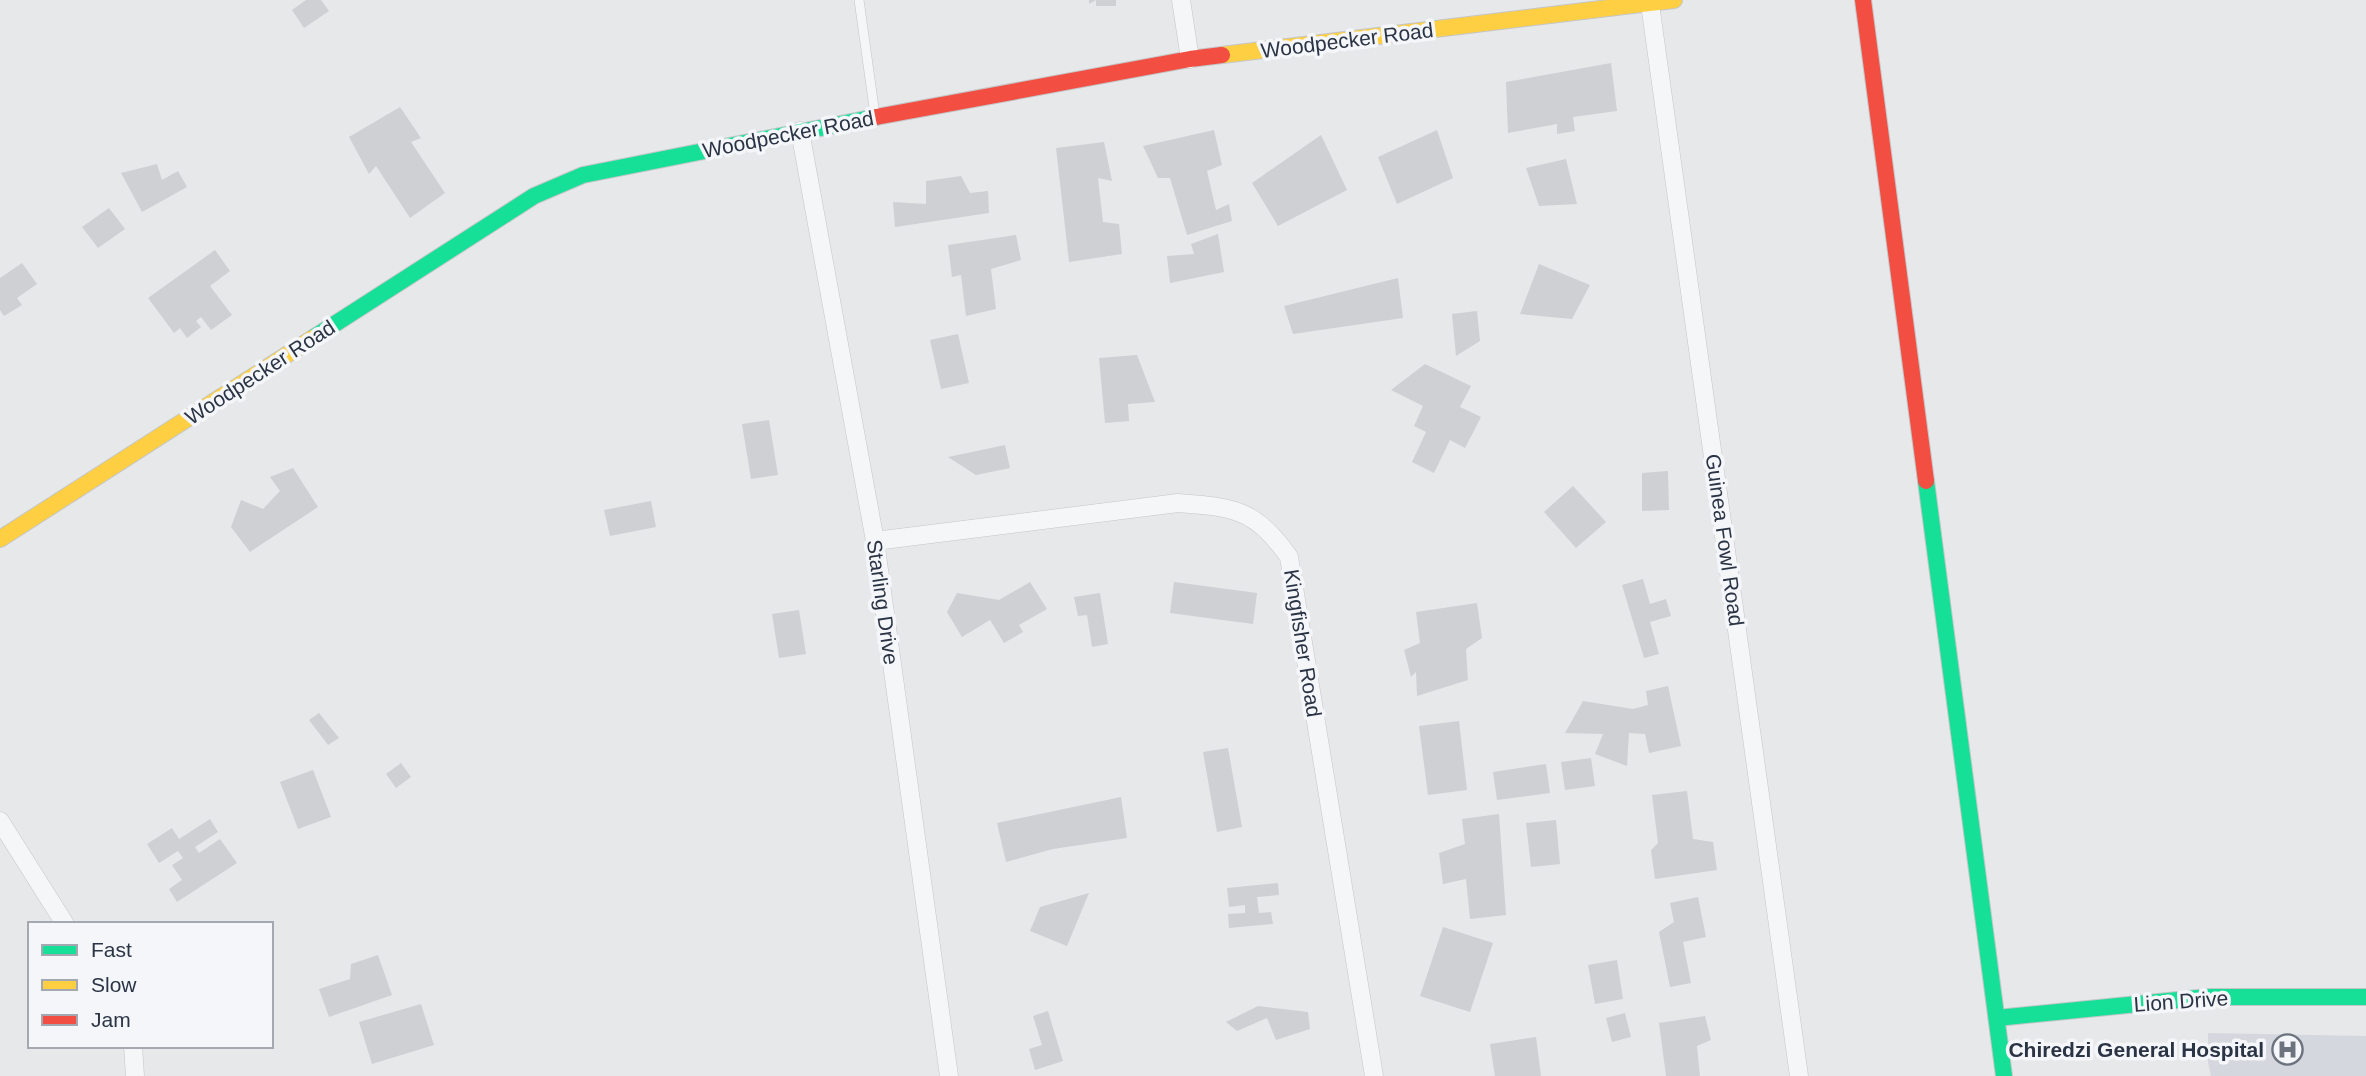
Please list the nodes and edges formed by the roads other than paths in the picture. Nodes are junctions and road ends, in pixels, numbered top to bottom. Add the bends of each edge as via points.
1 (859, 0) edge
2 (1181, 0) edge
3 (1674, 0) edge
4 (1863, 0) edge
5 (1650, 2) edge
6 (1190, 60) junction
7 (876, 117) junction
8 (800, 131) junction
9 (0, 539) edge
10 (875, 541) junction
11 (0, 821) edge
12 (64, 922) edge
13 (2366, 997) edge
14 (1997, 1018) junction
15 (133, 1048) edge
16 (135, 1076) edge
17 (949, 1076) edge
18 (1374, 1076) edge
19 (1799, 1076) edge
20 (2004, 1076) edge

1 - 7 lane
2 - 6 street
3 - 5 street, Woodpecker Road
4 - 14 street
5 - 6 street, Woodpecker Road
5 - 19 street, Guinea Fowl Road
6 - 7 street, Woodpecker Road
7 - 8 street, Woodpecker Road
8 - 9 street, Woodpecker Road via 583,175 534,195
8 - 10 street, Starling Drive
10 - 17 street, Starling Drive
10 - 18 street, Kingfisher Road via 1178,503 1217,506 1248,515 1271,532 1289,557
11 - 12 street
13 - 14 street, Lion Drive via 2208,997
14 - 20 street
15 - 16 street

